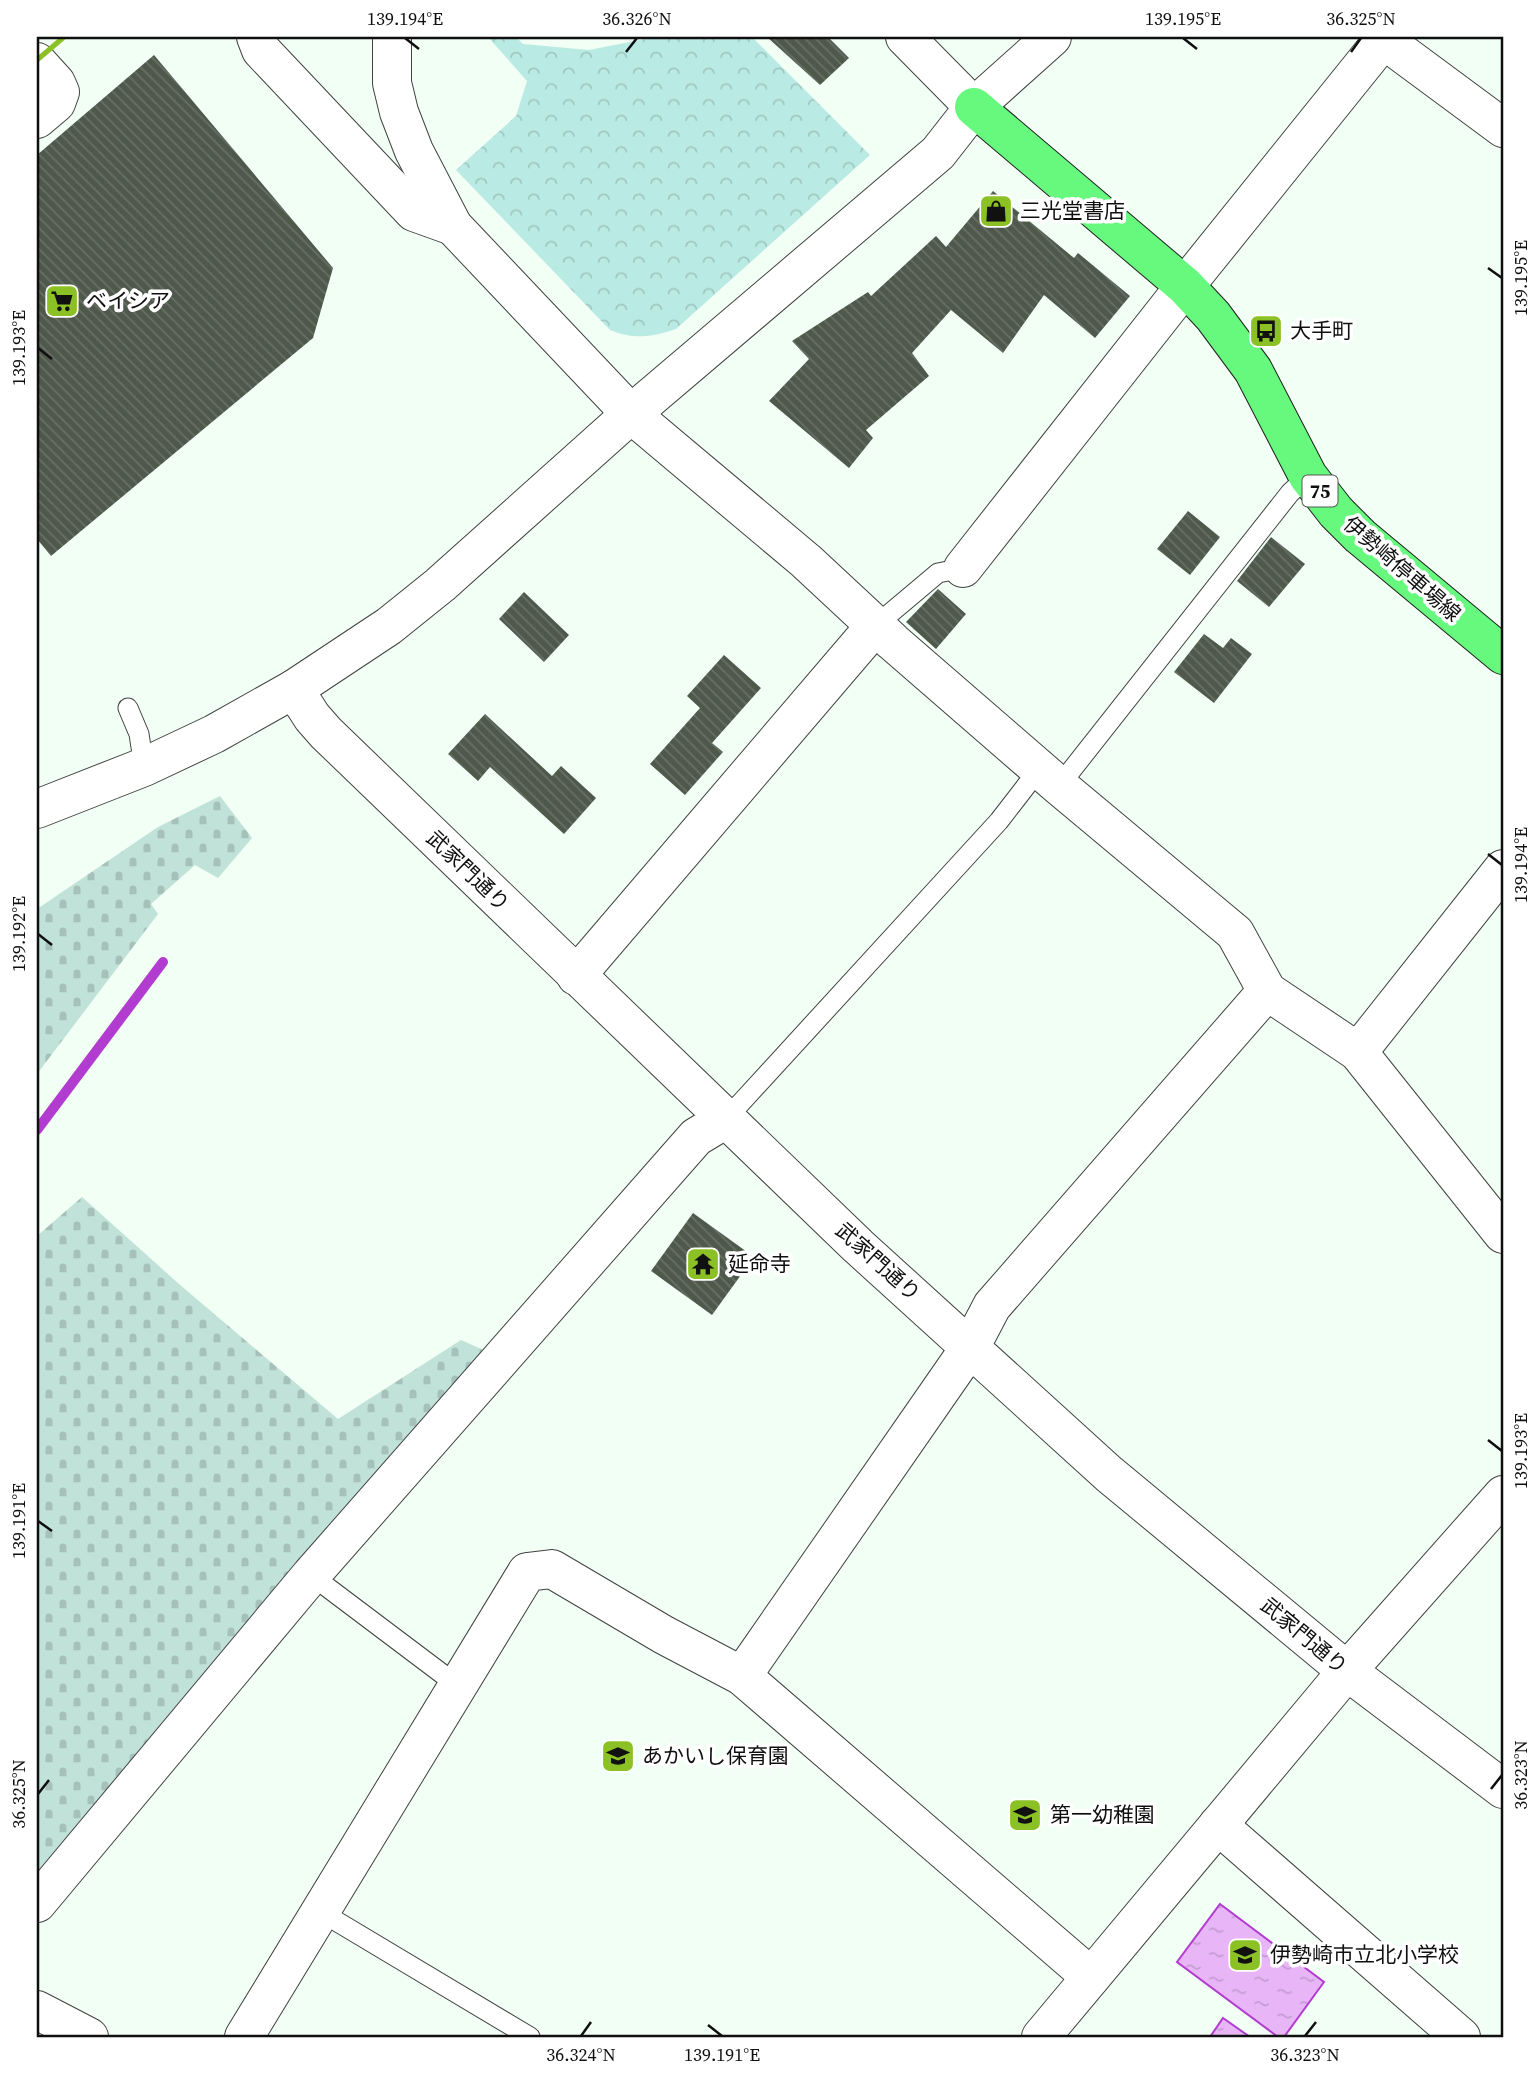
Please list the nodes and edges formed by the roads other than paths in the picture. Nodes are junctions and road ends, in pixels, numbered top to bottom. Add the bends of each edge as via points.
1 (256, 37) edge
2 (392, 37) edge
3 (905, 37) edge
4 (1052, 37) edge
5 (1382, 38) edge
6 (37, 62) edge
7 (974, 107) junction
8 (37, 119) edge
9 (1503, 128) edge
10 (453, 226) junction
11 (1185, 286) junction
12 (631, 414) junction
13 (1308, 476) junction
14 (963, 568) joint
15 (876, 625) junction
16 (1503, 656) edge
17 (294, 689) junction
18 (128, 709) dead end
19 (144, 767) junction
20 (1049, 777) junction
21 (37, 809) edge
22 (1503, 869) edge
23 (576, 976) junction
24 (1267, 991) junction
25 (1358, 1052) junction
26 (726, 1119) junction
27 (1503, 1234) edge
28 (971, 1346) junction
29 (1503, 1495) edge
30 (311, 1575) junction
31 (1347, 1671) junction
32 (742, 1676) junction
33 (457, 1685) junction
34 (1503, 1789) edge
35 (1219, 1825) junction
36 (37, 1903) edge
37 (321, 1912) junction
38 (1091, 1977) junction
39 (37, 2010) edge
40 (89, 2037) edge
41 (244, 2037) edge
42 (530, 2037) edge
43 (1041, 2037) edge
44 (1461, 2037) edge

1 - 10 street via 261,50 414,212
2 - 10 street via 392,83 399,113
3 - 7 street
4 - 7 street
5 - 9 street
5 - 11 street
6 - 8 street via 60,92 56,103
7 - 11 main road, 伊勢崎停車場線 / 75
7 - 12 street via 938,152
10 - 12 street
11 - 13 main road, 伊勢崎停車場線 / 75 via 1253,370
11 - 14 street
12 - 15 street
12 - 17 street via 440,585 389,626
13 - 16 main road, 伊勢崎停車場線 / 75 via 1360,536
13 - 20 lane
14 - 15 lane via 938,573
15 - 20 street
15 - 23 street
17 - 19 street
17 - 23 street, 武家門通り via 326,733
18 - 19 lane via 139,734
19 - 21 street
20 - 24 street via 1235,933
20 - 26 lane via 999,821
22 - 25 street
23 - 26 street, 武家門通り
24 - 25 street
24 - 28 street via 992,1306
25 - 27 street
26 - 28 street, 武家門通り
26 - 30 street via 696,1137
28 - 31 street, 武家門通り via 1109,1474
28 - 32 street
29 - 31 street
30 - 33 lane
30 - 36 street
31 - 34 street, 武家門通り
31 - 35 street
32 - 33 street via 552,1569 527,1572
32 - 38 street
33 - 37 street
35 - 38 street
35 - 44 street
37 - 41 street
37 - 42 lane
38 - 43 street
39 - 40 street

